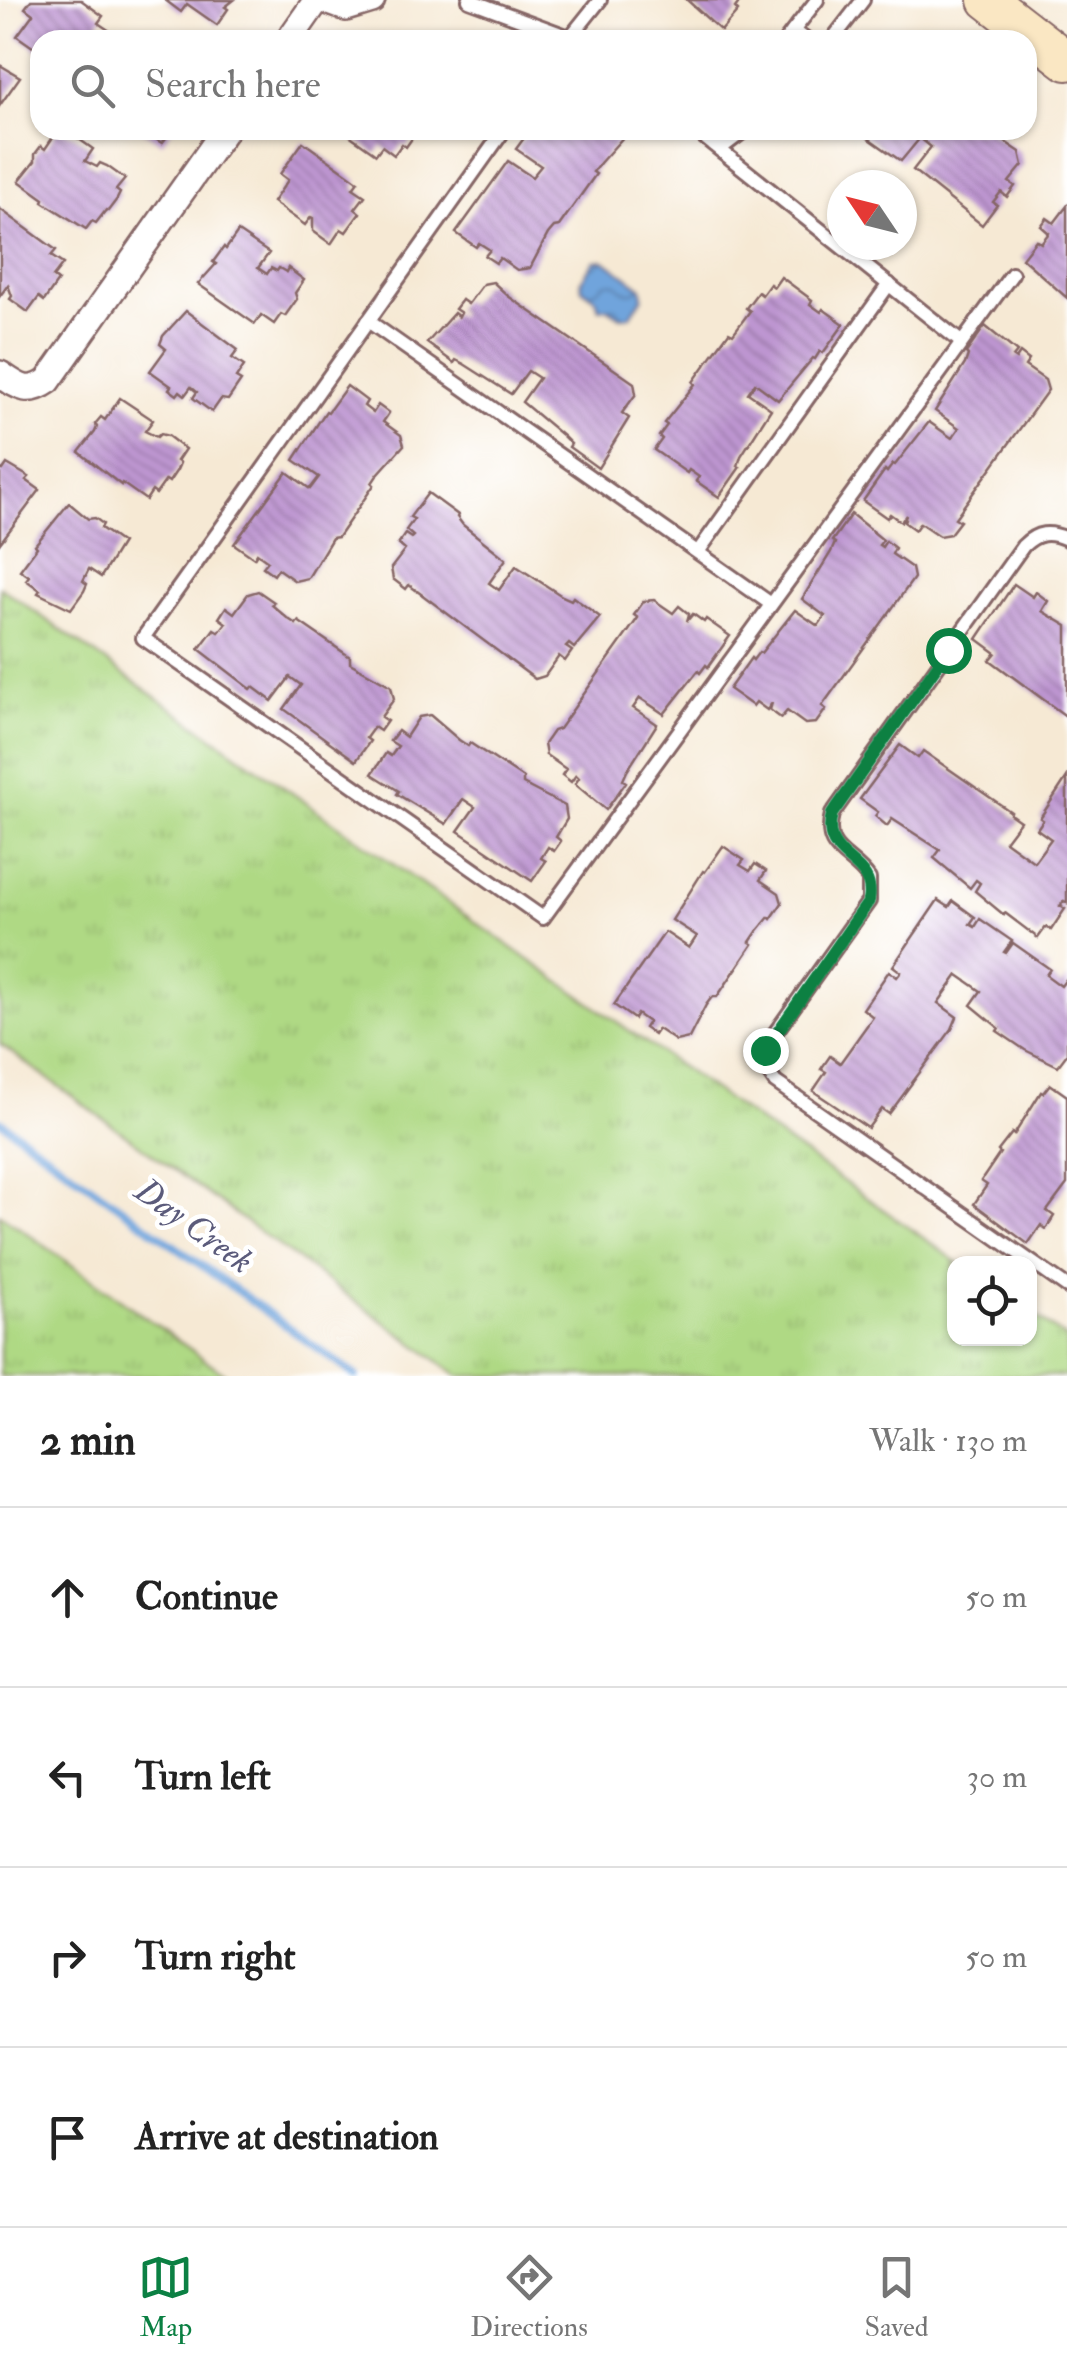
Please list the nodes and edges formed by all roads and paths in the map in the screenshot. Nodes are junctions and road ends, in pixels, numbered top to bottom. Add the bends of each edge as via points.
1 (320, 0) edge
2 (372, 0) edge
3 (470, 0) edge
4 (600, 0) edge
5 (817, 0) edge
6 (863, 0) edge
7 (988, 0) edge
8 (297, 30) edge
9 (548, 30) edge
10 (578, 30) edge
11 (793, 30) edge
12 (840, 30) edge
13 (1026, 30) edge
14 (1037, 38) edge
15 (1067, 62) edge
16 (218, 140) edge
17 (497, 140) edge
18 (709, 140) edge
19 (725, 140) edge
20 (732, 140) edge
21 (720, 149) junction
22 (1012, 274) dead end
23 (889, 284) junction
24 (368, 320) junction
25 (961, 342) junction
26 (0, 374) edge
27 (1067, 539) edge
28 (698, 552) junction
29 (771, 604) junction
30 (1067, 1288) edge

1 - 2 street via 346,8
1 - 8 street
3 - 9 lane
4 - 10 lane
5 - 11 lane
6 - 12 lane
7 - 13 main road
14 - 15 main road
16 - 26 street via 48,382 22,390
17 - 24 lane
18 - 21 lane
19 - 21 lane
20 - 21 lane
21 - 23 lane
22 - 25 lane
23 - 25 lane
23 - 28 lane
24 - 28 lane
24 - 29 lane via 143,638 543,918
25 - 29 lane
27 - 30 lane via 1044,533 1023,546 832,814 832,842 869,879 869,901 770,1040 762,1062 774,1082
28 - 29 lane

